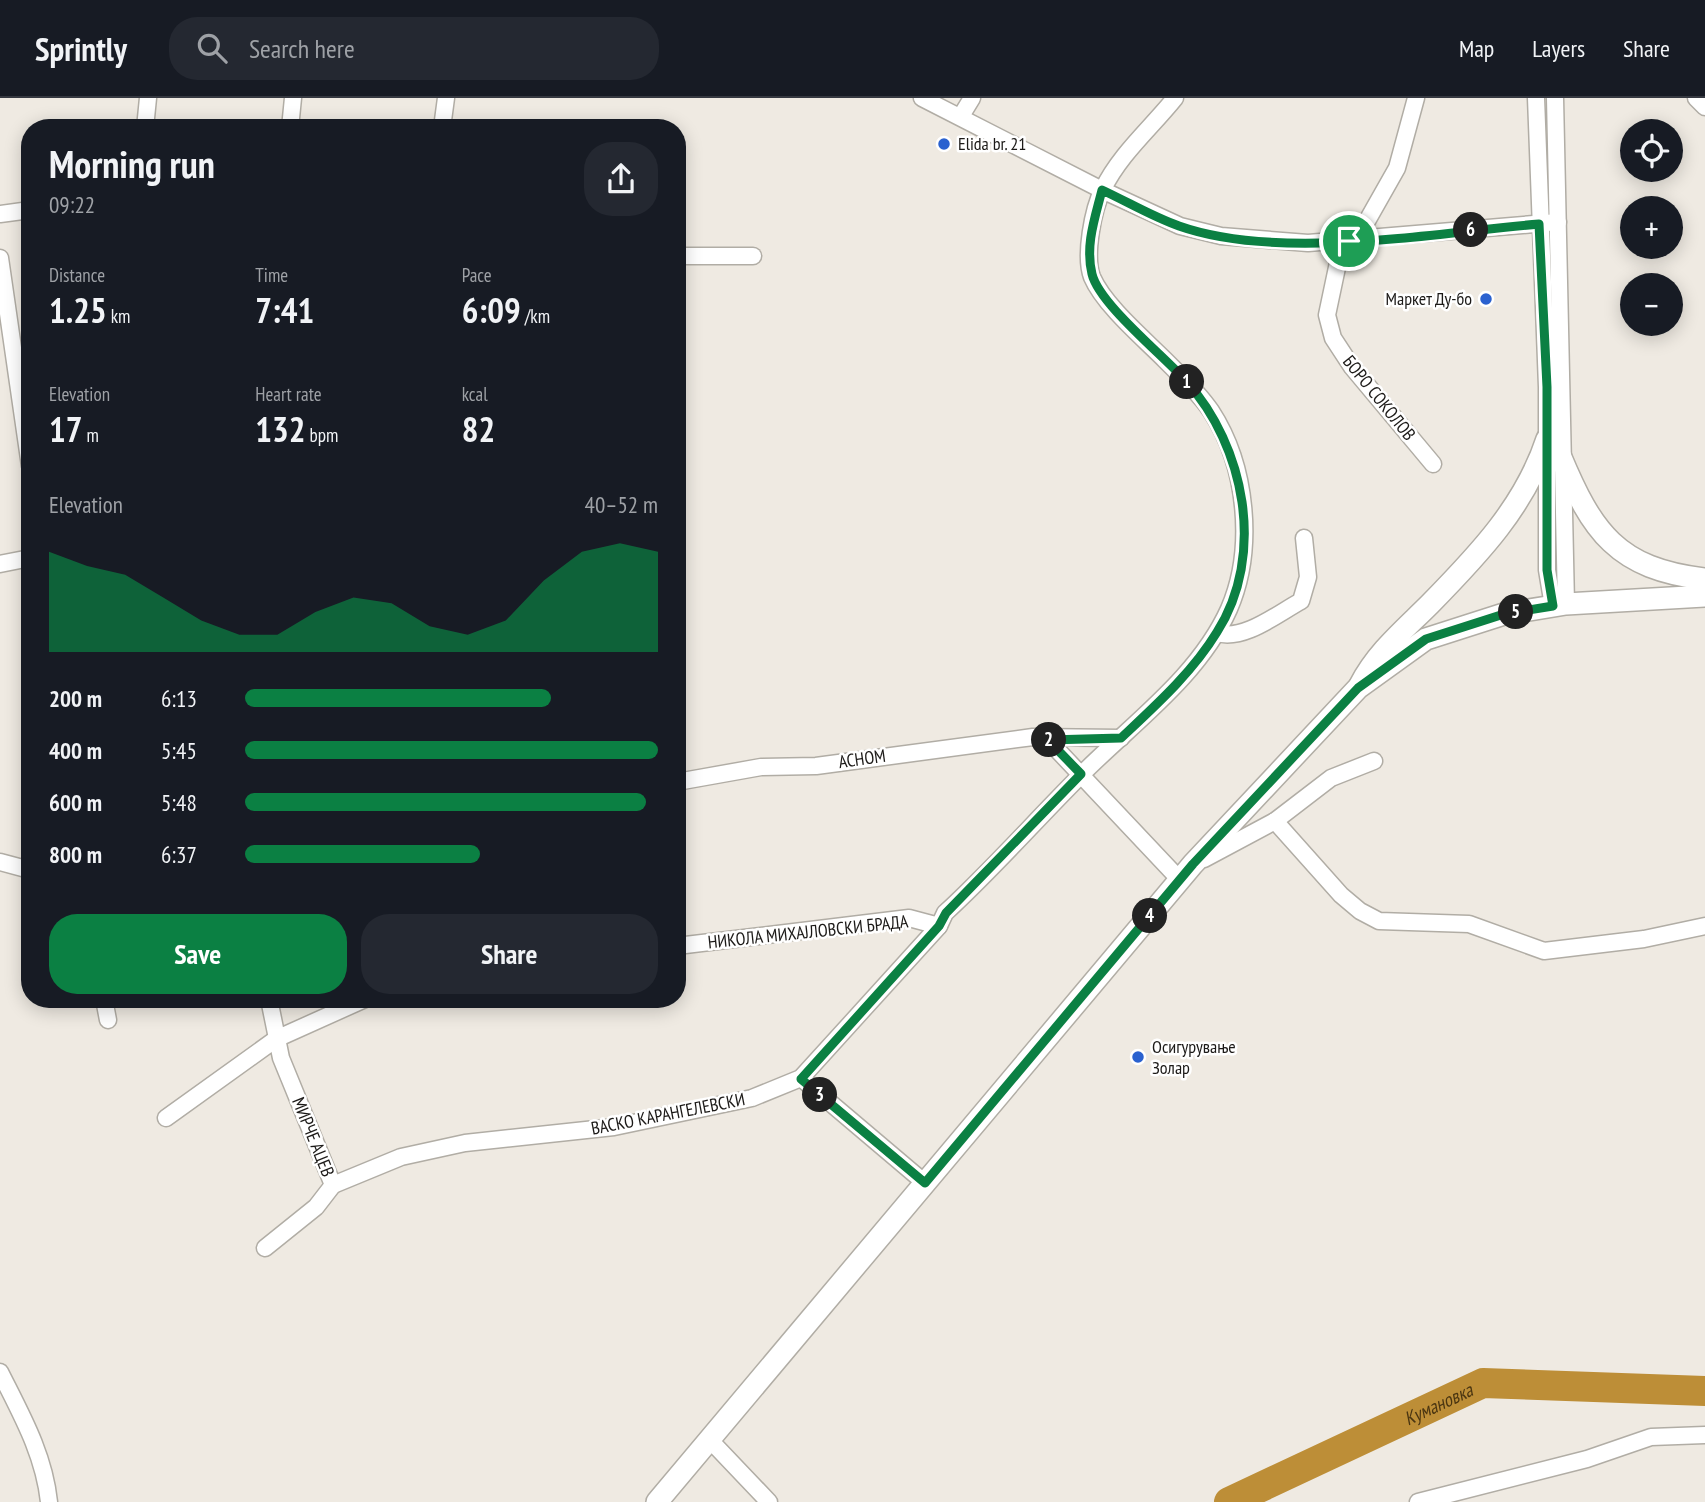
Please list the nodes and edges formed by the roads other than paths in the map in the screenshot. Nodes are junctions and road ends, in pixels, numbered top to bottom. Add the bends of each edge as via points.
1 (148, 98) edge
2 (293, 98) edge
3 (446, 98) edge
4 (922, 98) edge
5 (972, 98) edge
6 (1175, 98) edge
7 (1416, 98) edge
8 (1536, 98) edge
9 (1555, 98) edge
10 (1696, 98) edge
11 (1705, 107) edge
12 (961, 117) junction
13 (146, 119) edge
14 (291, 119) edge
15 (443, 119) edge
16 (1102, 190) junction
17 (21, 211) edge
18 (0, 214) edge
19 (1558, 222) junction
20 (1539, 224) junction
21 (1349, 241) junction
22 (686, 256) edge
23 (753, 256) dead end
24 (0, 258) edge
25 (21, 404) edge
26 (1547, 439) junction
27 (1560, 456) junction
28 (1433, 464) dead end
29 (1304, 538) dead end
30 (21, 560) edge
31 (0, 564) edge
32 (1705, 579) edge
33 (1705, 596) edge
34 (1559, 605) junction
35 (1217, 633) junction
36 (1358, 688) junction
37 (1121, 738) junction
38 (1048, 740) junction
39 (1374, 761) dead end
40 (1081, 774) junction
41 (686, 780) edge
42 (1275, 821) junction
43 (0, 862) edge
44 (21, 868) edge
45 (1187, 872) junction
46 (939, 926) junction
47 (1705, 926) edge
48 (686, 945) edge
49 (106, 1008) edge
50 (271, 1008) edge
51 (345, 1008) edge
52 (108, 1020) dead end
53 (276, 1039) junction
54 (801, 1079) junction
55 (166, 1118) dead end
56 (925, 1183) junction
57 (333, 1185) junction
58 (265, 1248) dead end
59 (0, 1372) edge
60 (1705, 1435) edge
61 (709, 1439) junction
62 (49, 1502) edge
63 (657, 1502) edge
64 (769, 1502) edge
65 (1418, 1502) edge

1 - 13 street
2 - 14 street
3 - 15 street
4 - 12 street
5 - 12 street
6 - 16 street via 1132,146
7 - 21 street, БОРО СОКОЛОВ via 1397,168 1367,221
8 - 20 street
9 - 19 street
10 - 11 street
12 - 16 street
16 - 21 street via 1180,226 1220,236 1308,243
16 - 35 street via 1089,244 1092,276 1107,300 1211,412 1228,446 1237,479 1245,549 1230,607
17 - 18 street
19 - 20 street
19 - 27 street via 1564,418
20 - 21 street
20 - 26 street
21 - 28 street, БОРО СОКОЛОВ via 1332,278 1327,315 1334,338
22 - 23 street
24 - 25 street
26 - 34 street via 1547,570
26 - 36 main road via 1536,473 1517,505 1480,552 1373,659
27 - 32 main road via 1592,524 1608,540 1672,576
27 - 34 street
29 - 35 street via 1308,577 1301,601 1245,631 1230,636
30 - 31 street
33 - 34 main road
34 - 36 main road via 1504,614 1426,639
35 - 37 street via 1167,695
36 - 45 main road
37 - 38 street, АСНОМ
37 - 40 street
38 - 40 street
38 - 41 street, АСНОМ via 1033,737
39 - 42 street via 1331,778
40 - 45 street
40 - 46 street via 946,913
42 - 45 street
42 - 47 street via 1341,895 1379,921 1469,924 1544,951
43 - 44 street
45 - 56 main road
46 - 48 street, НИКОЛА МИХАЈЛОВСКИ БРАДА via 909,918
46 - 54 street, ВАСКО КАРАНГЕЛЕВСКИ
49 - 52 street
50 - 53 street, МИРЧЕ АЦЕВ
51 - 53 street
53 - 55 street
53 - 57 street, МИРЧЕ АЦЕВ
54 - 56 street
54 - 57 street, ВАСКО КАРАНГЕЛЕВСКИ via 752,1098 614,1127 466,1143 401,1157
56 - 61 main road
57 - 58 street, МИРЧЕ АЦЕВ via 316,1208
59 - 62 street via 43,1467
60 - 65 street via 1651,1437 1587,1459
61 - 63 main road
61 - 64 street

